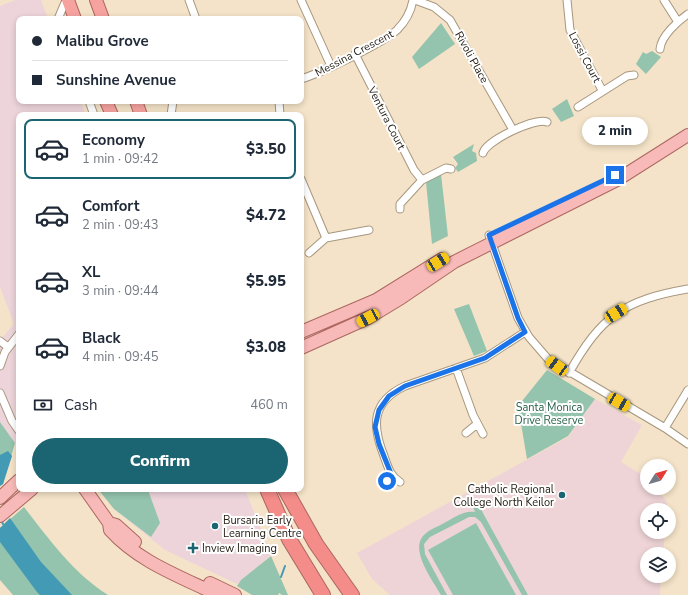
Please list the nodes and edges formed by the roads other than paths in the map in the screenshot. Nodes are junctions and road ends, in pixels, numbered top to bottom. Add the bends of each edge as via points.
1 (67, 0) edge
2 (96, 0) edge
3 (189, 0) edge
4 (301, 0) edge
5 (414, 0) edge
6 (567, 0) edge
7 (664, 0) edge
8 (688, 14) edge
9 (59, 16) edge
10 (74, 16) edge
11 (102, 16) edge
12 (195, 16) edge
13 (678, 22) junction
14 (660, 49) dead end
15 (355, 54) junction
16 (331, 66) junction
17 (634, 75) dead end
18 (304, 78) edge
19 (602, 90) junction
20 (578, 107) dead end
21 (547, 122) dead end
22 (513, 130) junction
23 (688, 134) edge
24 (483, 153) dead end
25 (451, 169) dead end
26 (422, 180) junction
27 (304, 186) edge
28 (400, 209) dead end
29 (369, 230) dead end
30 (326, 238) junction
31 (491, 239) junction
32 (309, 253) dead end
33 (688, 289) edge
34 (304, 331) edge
35 (525, 332) junction
36 (16, 337) edge
37 (0, 341) edge
38 (304, 347) edge
39 (4, 349) edge
40 (0, 366) edge
41 (456, 368) junction
42 (569, 373) junction
43 (688, 390) edge
44 (0, 393) edge
45 (6, 409) junction
46 (16, 420) edge
47 (477, 424) junction
48 (16, 426) edge
49 (665, 428) junction
50 (466, 433) dead end
51 (482, 434) dead end
52 (688, 444) edge
53 (392, 476) junction
54 (400, 482) dead end
55 (16, 483) edge
56 (385, 484) dead end
57 (28, 492) edge
58 (84, 492) edge
59 (268, 492) edge
60 (287, 492) edge
61 (2, 497) edge
62 (4, 512) edge
63 (147, 556) junction
64 (218, 595) edge
65 (235, 595) edge
66 (323, 595) edge
67 (352, 595) edge

1 - 9 street
1 - 10 highway
2 - 11 highway
3 - 12 street
4 - 16 street
5 - 15 street, Messina Crescent via 408,15 397,30
5 - 22 street, Rivoli Place via 434,7 450,20
6 - 19 street, Lossi Court via 570,30
7 - 13 street
8 - 13 street
13 - 14 street via 662,42
15 - 16 street, Messina Crescent
15 - 26 street, Ventura Court via 414,170
16 - 18 street, Messina Crescent
17 - 19 street, Lossi Court via 627,76
19 - 20 street, Lossi Court
21 - 22 street via 538,121
22 - 24 street via 486,147
23 - 31 main road via 648,162 577,201
25 - 26 street via 446,168
26 - 28 street via 400,204
27 - 30 street
29 - 30 street
30 - 32 street
31 - 34 main road via 450,255 380,298
31 - 35 street
31 - 38 main road via 368,318
33 - 42 street via 646,298 616,313 590,338
35 - 41 street via 496,352
35 - 42 street via 548,359
36 - 39 street
37 - 39 street
39 - 40 street
41 - 47 street
41 - 53 street via 399,389 382,405 377,415 376,431
42 - 49 street
43 - 49 street
44 - 45 street
45 - 46 street
45 - 48 street
47 - 50 street
47 - 51 street
49 - 52 street
53 - 54 street
53 - 56 street
55 - 61 main road
57 - 62 main road
58 - 63 main road via 109,523 114,535
59 - 66 highway via 289,539
60 - 67 highway via 316,544
63 - 64 main road via 169,573
63 - 65 main road

